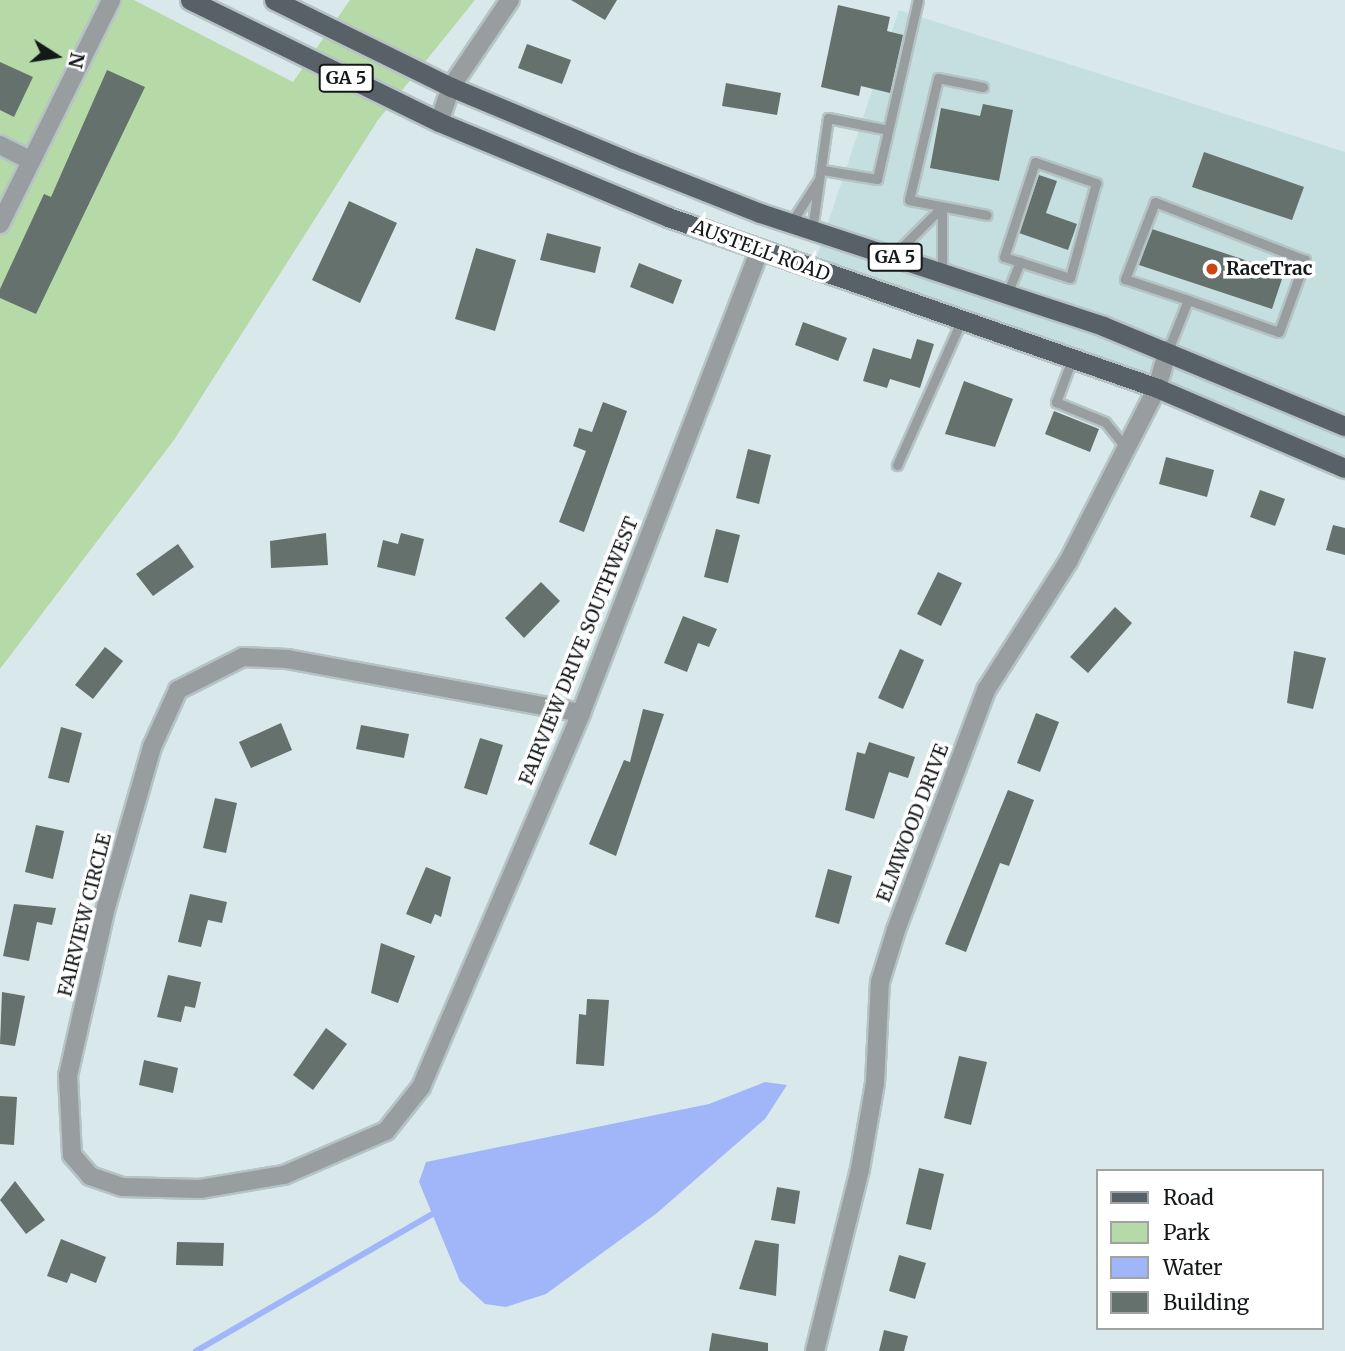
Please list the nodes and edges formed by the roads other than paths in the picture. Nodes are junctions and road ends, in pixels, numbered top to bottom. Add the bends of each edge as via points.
1 (111, 0) edge
2 (190, 0) edge
3 (274, 0) edge
4 (510, 0) edge
5 (918, 0) edge
6 (442, 83) junction
7 (983, 87) dead end
8 (439, 122) junction
9 (888, 130) junction
10 (0, 145) edge
11 (31, 161) junction
12 (823, 170) junction
13 (942, 207) junction
14 (987, 215) dead end
15 (791, 223) junction
16 (0, 224) edge
17 (812, 230) junction
18 (760, 252) junction
19 (893, 257) junction
20 (1020, 262) junction
21 (943, 273) junction
22 (1007, 294) junction
23 (1188, 300) junction
24 (961, 321) junction
25 (1168, 350) junction
26 (1072, 359) junction
27 (1157, 388) junction
28 (1345, 426) edge
29 (1127, 449) junction
30 (897, 464) dead end
31 (1345, 468) edge
32 (581, 713) junction
33 (431, 1063) joint
34 (816, 1351) edge

1 - 11 street
2 - 8 main road, AUSTELL ROAD / GA 5
3 - 6 main road, AUSTELL ROAD / GA 5
4 - 6 street
5 - 9 lane
6 - 8 street
6 - 15 main road, AUSTELL ROAD / GA 5
7 - 13 lane via 938,78 909,200
8 - 18 main road, AUSTELL ROAD / GA 5
9 - 12 lane via 877,179
9 - 12 lane via 828,118
10 - 11 street
11 - 16 street
12 - 15 lane
12 - 17 lane
13 - 14 lane
13 - 19 lane
13 - 21 lane
15 - 17 main road, AUSTELL ROAD / GA 5
17 - 19 main road, AUSTELL ROAD / GA 5
18 - 24 main road, AUSTELL ROAD / GA 5
18 - 32 street, FAIRVIEW DRIVE SOUTHWEST
19 - 21 main road, AUSTELL ROAD / GA 5
20 - 20 lane via 1069,278 1096,183 1035,162 1004,257
20 - 22 lane
21 - 22 main road, AUSTELL ROAD / GA 5
22 - 25 main road, AUSTELL ROAD / GA 5
23 - 23 lane via 1279,332 1305,260 1155,202 1125,279
23 - 25 lane
24 - 26 main road, AUSTELL ROAD / GA 5
24 - 30 lane
25 - 27 street, ELMWOOD DRIVE
25 - 28 main road, AUSTELL ROAD / GA 5
26 - 27 main road, AUSTELL ROAD / GA 5
26 - 29 lane via 1056,402 1105,422
27 - 29 street, ELMWOOD DRIVE
27 - 31 main road, AUSTELL ROAD / GA 5
29 - 34 street, ELMWOOD DRIVE via 1068,562 986,690 895,930 880,982 875,1083 860,1169
32 - 33 street, FAIRVIEW DRIVE SOUTHWEST
32 - 33 street, FAIRVIEW CIRCLE via 349,668 243,657 178,690 152,747 68,1076 65,1121 72,1155 81,1165 122,1186 200,1189 284,1175 386,1131 422,1087

